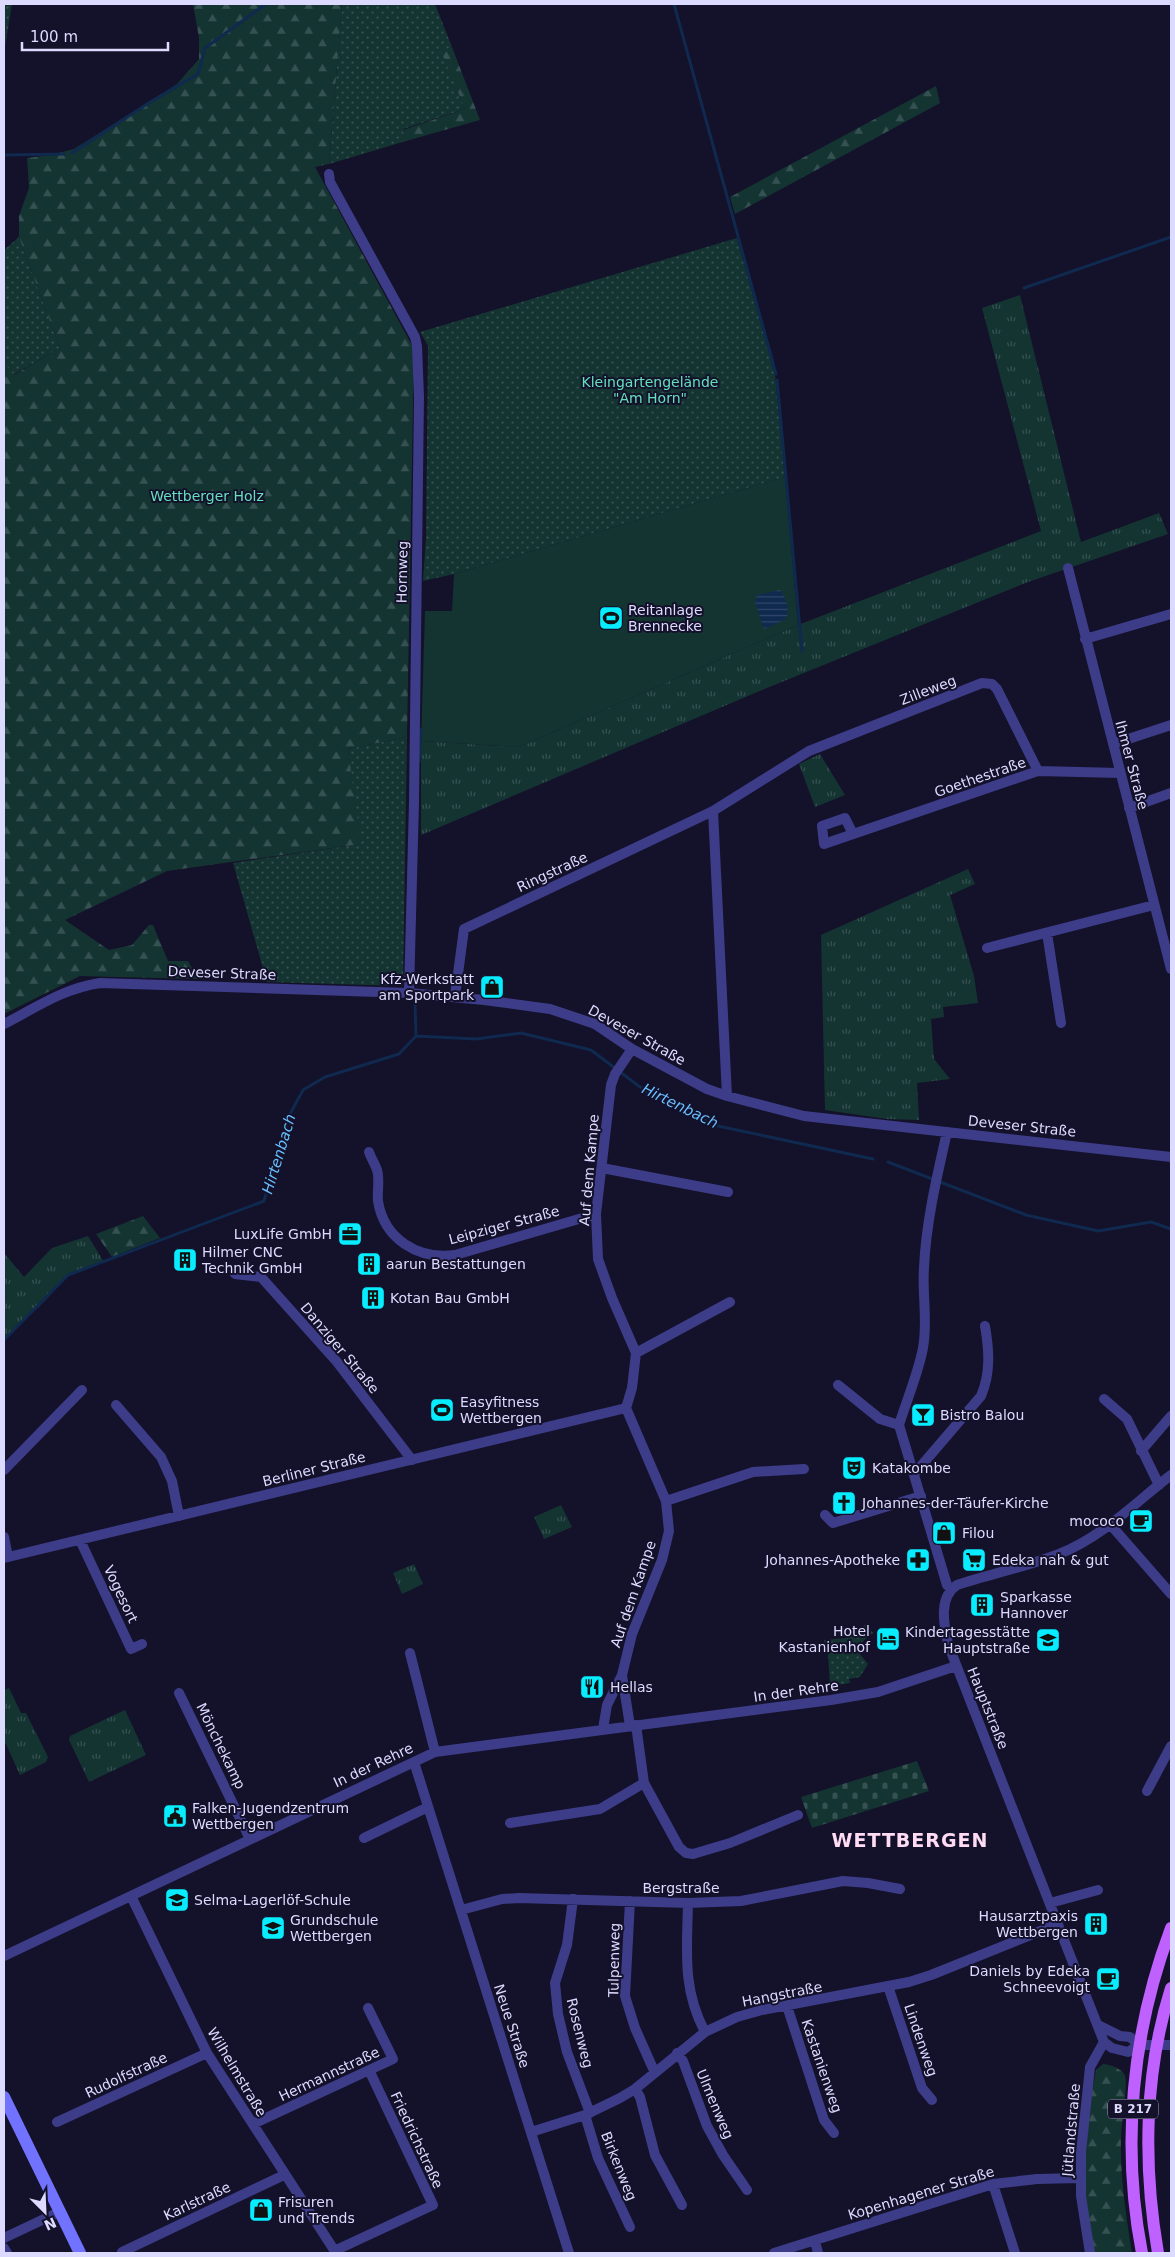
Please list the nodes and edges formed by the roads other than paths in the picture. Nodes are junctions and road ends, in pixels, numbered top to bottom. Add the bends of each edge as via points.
1 (329, 174) dead end
2 (1068, 568) dead end
3 (1171, 614) edge
4 (1086, 639) junction
5 (1171, 725) edge
6 (1113, 744) junction
7 (785, 766) joint
8 (1038, 772) junction
9 (1120, 773) junction
10 (1171, 793) edge
11 (1129, 808) junction
12 (713, 811) junction
13 (852, 834) dead end
14 (1154, 905) junction
15 (1047, 933) junction
16 (988, 948) dead end
17 (1171, 969) edge
18 (409, 993) junction
19 (455, 996) junction
20 (1061, 1023) dead end
21 (4, 1024) edge
22 (632, 1049) junction
23 (727, 1096) junction
24 (947, 1132) junction
25 (369, 1152) dead end
26 (1171, 1157) edge
27 (602, 1168) junction
28 (728, 1192) dead end
29 (596, 1214) junction
30 (235, 1274) dead end
31 (730, 1302) dead end
32 (985, 1326) dead end
33 (636, 1353) junction
34 (838, 1385) dead end
35 (82, 1390) dead end
36 (1104, 1398) dead end
37 (116, 1405) dead end
38 (626, 1408) junction
39 (1171, 1416) edge
40 (899, 1425) junction
41 (1142, 1451) junction
42 (412, 1460) junction
43 (804, 1469) dead end
44 (4, 1470) edge
45 (915, 1473) junction
46 (1171, 1475) edge
47 (1159, 1485) junction
48 (921, 1496) junction
49 (666, 1501) junction
50 (825, 1514) dead end
51 (179, 1516) junction
52 (1109, 1523) junction
53 (4, 1537) edge
54 (80, 1540) junction
55 (6, 1558) edge
56 (951, 1589) junction
57 (1171, 1594) edge
58 (142, 1644) dead end
59 (410, 1653) dead end
60 (956, 1666) junction
61 (622, 1675) junction
62 (179, 1693) dead end
63 (633, 1725) junction
64 (603, 1729) junction
65 (1171, 1746) edge
66 (435, 1752) junction
67 (414, 1762) junction
68 (644, 1783) junction
69 (1147, 1791) dead end
70 (428, 1807) junction
71 (798, 1815) dead end
72 (510, 1823) dead end
73 (364, 1838) dead end
74 (250, 1839) junction
75 (900, 1889) dead end
76 (1098, 1890) dead end
77 (131, 1896) junction
78 (573, 1899) junction
79 (630, 1901) junction
80 (688, 1903) junction
81 (1050, 1903) junction
82 (461, 1910) junction
83 (1058, 1924) junction
84 (1171, 1928) edge
85 (4, 1956) edge
86 (888, 1986) junction
87 (1171, 1988) edge
88 (787, 2006) junction
89 (368, 2008) dead end
90 (1098, 2025) junction
91 (705, 2032) junction
92 (1104, 2042) junction
93 (1139, 2045) junction
94 (1171, 2045) edge
95 (1158, 2046) junction
96 (207, 2053) junction
97 (677, 2053) junction
98 (369, 2070) junction
99 (656, 2073) junction
100 (636, 2089) junction
101 (4, 2097) edge
102 (932, 2100) dead end
103 (7, 2112) edge
104 (588, 2114) junction
105 (57, 2122) dead end
106 (253, 2124) junction
107 (532, 2132) junction
108 (834, 2133) dead end
109 (284, 2175) junction
110 (1080, 2178) junction
111 (993, 2184) junction
112 (747, 2190) dead end
113 (682, 2205) dead end
114 (59, 2212) junction
115 (630, 2227) dead end
116 (4, 2238) edge
117 (815, 2241) junction
118 (4, 2248) edge
119 (122, 2252) dead end
120 (335, 2252) edge
121 (7, 2253) edge
122 (80, 2253) edge
123 (569, 2253) edge
124 (774, 2253) edge
125 (818, 2253) edge
126 (1015, 2253) edge
127 (1090, 2253) edge
128 (1142, 2253) edge
129 (1158, 2253) edge

1 - 18 street, Hornweg via 330,182 417,346 414,802
2 - 4 street, Ihmer Straße
3 - 4 street
4 - 6 street, Ihmer Straße
5 - 6 street
6 - 9 street, Ihmer Straße
7 - 8 street, Zilleweg via 809,751 987,682 997,689
7 - 12 street, Ringstraße
8 - 9 street, Goethestraße
8 - 13 street, Goethestraße
9 - 11 street, Ihmer Straße
10 - 11 street
11 - 14 street, Ihmer Straße
12 - 19 street, Ringstraße via 464,929
12 - 23 street
14 - 15 street
14 - 17 street, Ihmer Straße
15 - 16 street
15 - 20 street
18 - 19 street, Deveser Straße
18 - 21 street, Deveser Straße via 100,983 63,992
19 - 22 street, Deveser Straße via 550,1008 594,1024
22 - 23 street, Deveser Straße via 707,1089
22 - 27 street, Auf dem Kampe via 611,1085
23 - 24 street, Deveser Straße via 816,1118
24 - 26 street, Deveser Straße
24 - 40 street via 937,1176 924,1268 922,1348
25 - 29 street, Leipziger Straße via 378,1171 378,1200 385,1220 397,1238 422,1253 439,1257 455,1255
27 - 28 street
27 - 29 street, Auf dem Kampe
29 - 33 street, Auf dem Kampe via 598,1259
30 - 42 street, Danziger Straße via 261,1277 337,1362
31 - 33 street
32 - 45 street via 989,1355 983,1391
33 - 38 street
34 - 40 street via 880,1419
35 - 44 street
36 - 41 street via 1126,1419
37 - 51 street via 164,1462 172,1481
38 - 42 street, Berliner Straße
38 - 49 street, Auf dem Kampe
39 - 41 street
40 - 45 street
41 - 47 street
42 - 51 street, Berliner Straße
43 - 49 street via 753,1472
45 - 48 street
46 - 47 street
47 - 52 street
48 - 50 street via 833,1523
48 - 56 street via 947,1585
49 - 61 street, Auf dem Kampe via 669,1531 662,1560 632,1634
51 - 54 street, Berliner Straße
52 - 56 street via 1059,1554
52 - 57 street
53 - 55 street, Berliner Straße
54 - 55 street, Berliner Straße
54 - 58 street, Vogesort via 131,1649
56 - 60 street, Hauptstraße via 944,1606 946,1632
59 - 66 street
60 - 63 street, In der Rehre via 859,1695
60 - 81 street, Hauptstraße
61 - 63 street, Auf dem Kampe
61 - 64 street, Auf dem Kampe via 607,1705
62 - 74 street, Mönchekamp
63 - 64 street, In der Rehre
63 - 68 street
64 - 66 street, In der Rehre
65 - 69 street
66 - 67 street, In der Rehre
67 - 70 street, Neue Straße
67 - 74 street, In der Rehre
68 - 71 street via 679,1847 686,1853 693,1854 730,1843
68 - 72 street via 600,1809
70 - 73 street
70 - 82 street, Neue Straße
74 - 77 street, In der Rehre
75 - 80 street, Bergstraße via 843,1881 741,1901
76 - 81 street
77 - 85 street, In der Rehre
77 - 96 street, Wilhelmstraße
78 - 79 street, Bergstraße
78 - 82 street, Bergstraße via 502,1899
78 - 104 street, Rosenweg via 567,1945 556,1983 558,2014
79 - 80 street, Bergstraße
79 - 99 street, Tulpenweg via 625,1996 635,2028
80 - 91 street via 688,1981
81 - 83 street, Hauptstraße
82 - 107 street, Neue Straße
83 - 86 street, Hangstraße via 932,1975
83 - 90 street, Hauptstraße
84 - 93 main road, B 217
86 - 88 street, Hangstraße
86 - 102 street, Lindenweg via 922,2088
87 - 95 main road, B 217
88 - 91 street, Hangstraße via 737,2017
88 - 108 street, Kastanienweg via 824,2120
89 - 98 street, Hermannstraße via 393,2059
90 - 92 street, Hauptstraße
90 - 93 street via 1120,2036 1130,2037
91 - 97 street, Hangstraße
92 - 93 street via 1128,2052
92 - 110 street, Jütlandstraße via 1090,2067
93 - 95 street
93 - 128 main road, B 217 via 1131,2141 1134,2202
94 - 95 street
95 - 129 main road, B 217 via 1148,2140
96 - 105 street, Rudolfstraße
96 - 106 street, Wilhelmstraße
97 - 99 street, Hangstraße
97 - 112 street, Ulmenweg via 683,2061 707,2126
98 - 106 street, Hermannstraße
98 - 120 street, Friedrichstraße via 433,2205
99 - 100 street, Hangstraße
100 - 104 street, Hangstraße
100 - 113 street via 656,2155
101 - 103 street
103 - 114 street
104 - 107 street, Hangstraße
104 - 115 street, Birkenweg via 598,2158
106 - 109 street, Wilhelmstraße
107 - 123 street, Neue Straße
109 - 119 street, Karlstraße
109 - 120 street, Wilhelmstraße
110 - 111 street, Kopenhagener Straße
110 - 127 street, Jütlandstraße via 1083,2220
111 - 117 street, Kopenhagener Straße
111 - 126 street
114 - 116 street
114 - 122 street
117 - 124 street, Kopenhagener Straße
117 - 125 street
118 - 121 street

